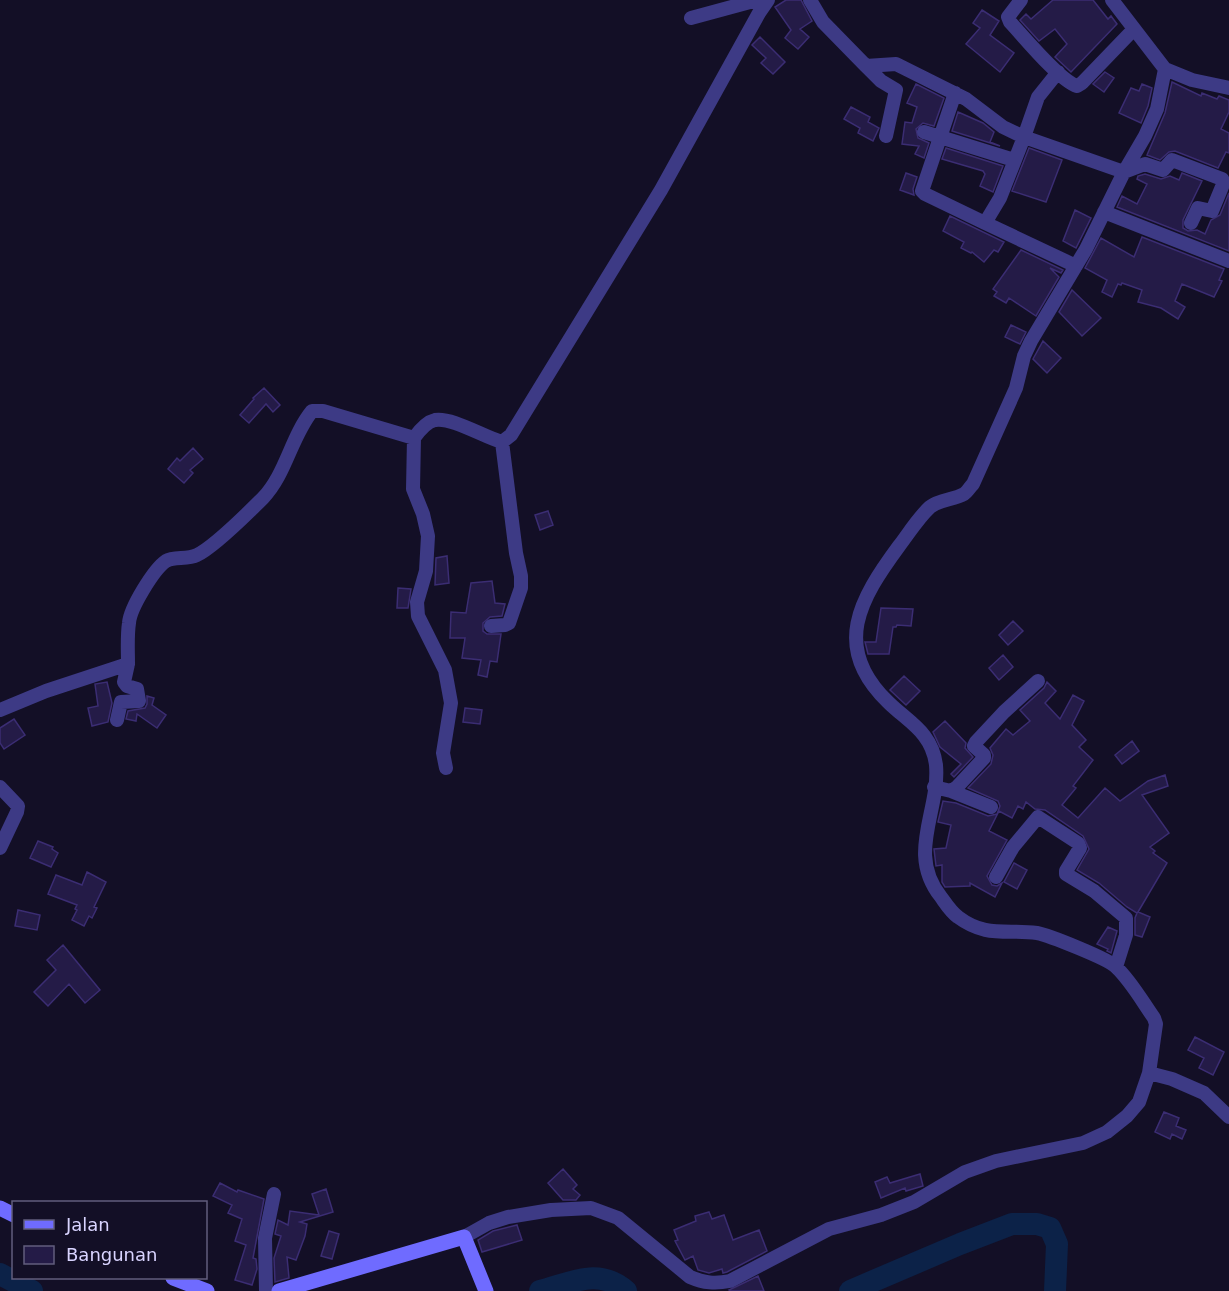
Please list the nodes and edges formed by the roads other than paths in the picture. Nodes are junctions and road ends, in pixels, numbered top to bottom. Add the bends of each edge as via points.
1 (767, 0) edge
2 (810, 0) edge
3 (1021, 0) edge
4 (1112, 0) edge
5 (691, 18) dead end
6 (1134, 29) junction
7 (866, 66) junction
8 (1165, 69) junction
9 (1058, 72) junction
10 (1229, 88) edge
11 (955, 93) junction
12 (924, 132) dead end
13 (886, 136) dead end
14 (941, 137) junction
15 (1024, 137) junction
16 (1014, 160) junction
17 (1124, 172) junction
18 (1104, 212) junction
19 (985, 223) junction
20 (1191, 223) dead end
21 (1229, 261) edge
22 (1076, 266) junction
23 (414, 438) junction
24 (502, 442) junction
25 (491, 626) dead end
26 (128, 664) junction
27 (1038, 681) dead end
28 (0, 710) edge
29 (117, 720) dead end
30 (446, 768) dead end
31 (0, 786) edge
32 (934, 787) junction
33 (951, 790) junction
34 (991, 807) dead end
35 (0, 848) edge
36 (996, 877) dead end
37 (1116, 967) junction
38 (1149, 1073) junction
39 (1229, 1117) edge
40 (274, 1194) dead end
41 (464, 1237) junction
42 (176, 1279) edge
43 (485, 1289) edge
44 (207, 1291) edge
45 (266, 1291) edge
46 (279, 1291) edge

1 - 5 street
1 - 24 street via 661,190 511,435
2 - 7 street via 823,22
3 - 9 street via 1008,16 1010,22
4 - 6 street
6 - 8 street
6 - 9 street via 1077,86
7 - 11 street via 896,64
7 - 13 street via 896,90
8 - 10 street
8 - 17 street via 1157,108
9 - 15 street via 1038,96
11 - 14 street
11 - 15 street
12 - 14 street
14 - 16 street
14 - 19 street via 922,191
15 - 16 street
15 - 17 street
16 - 19 street via 1000,198
17 - 18 street
17 - 20 street via 1144,164 1162,170 1172,160 1222,179 1212,211 1198,208
18 - 21 street
18 - 22 street
19 - 22 street
22 - 32 street via 1031,341 1013,397 973,484 965,493 932,506 919,519 877,576 855,629 861,666 880,695 918,726 928,742 936,767
23 - 24 street via 435,420
23 - 26 street via 312,411 274,486 263,498 207,549 187,560 166,561 146,584 129,622
23 - 30 street via 413,489 428,536 418,616 445,670 451,703 443,753
24 - 25 street via 521,588 509,623
26 - 28 street
26 - 29 street via 124,682 137,689 139,700 121,702
27 - 33 street via 976,742 974,746 984,758
31 - 35 street via 18,806
32 - 33 street
32 - 37 street via 924,842 925,862 934,888 956,915 990,932 1039,933
33 - 34 street
36 - 37 street via 1013,847 1038,817 1078,843 1080,849 1066,874 1126,918 1126,935
37 - 38 street via 1156,1024
38 - 39 street via 1203,1093
38 - 41 street via 1139,1102 1107,1132 1083,1143 996,1161 965,1172 915,1202 829,1229 730,1281 717,1284 690,1277 618,1218 591,1208 508,1217
40 - 45 street via 265,1244
41 - 43 street
41 - 46 street
42 - 44 street

